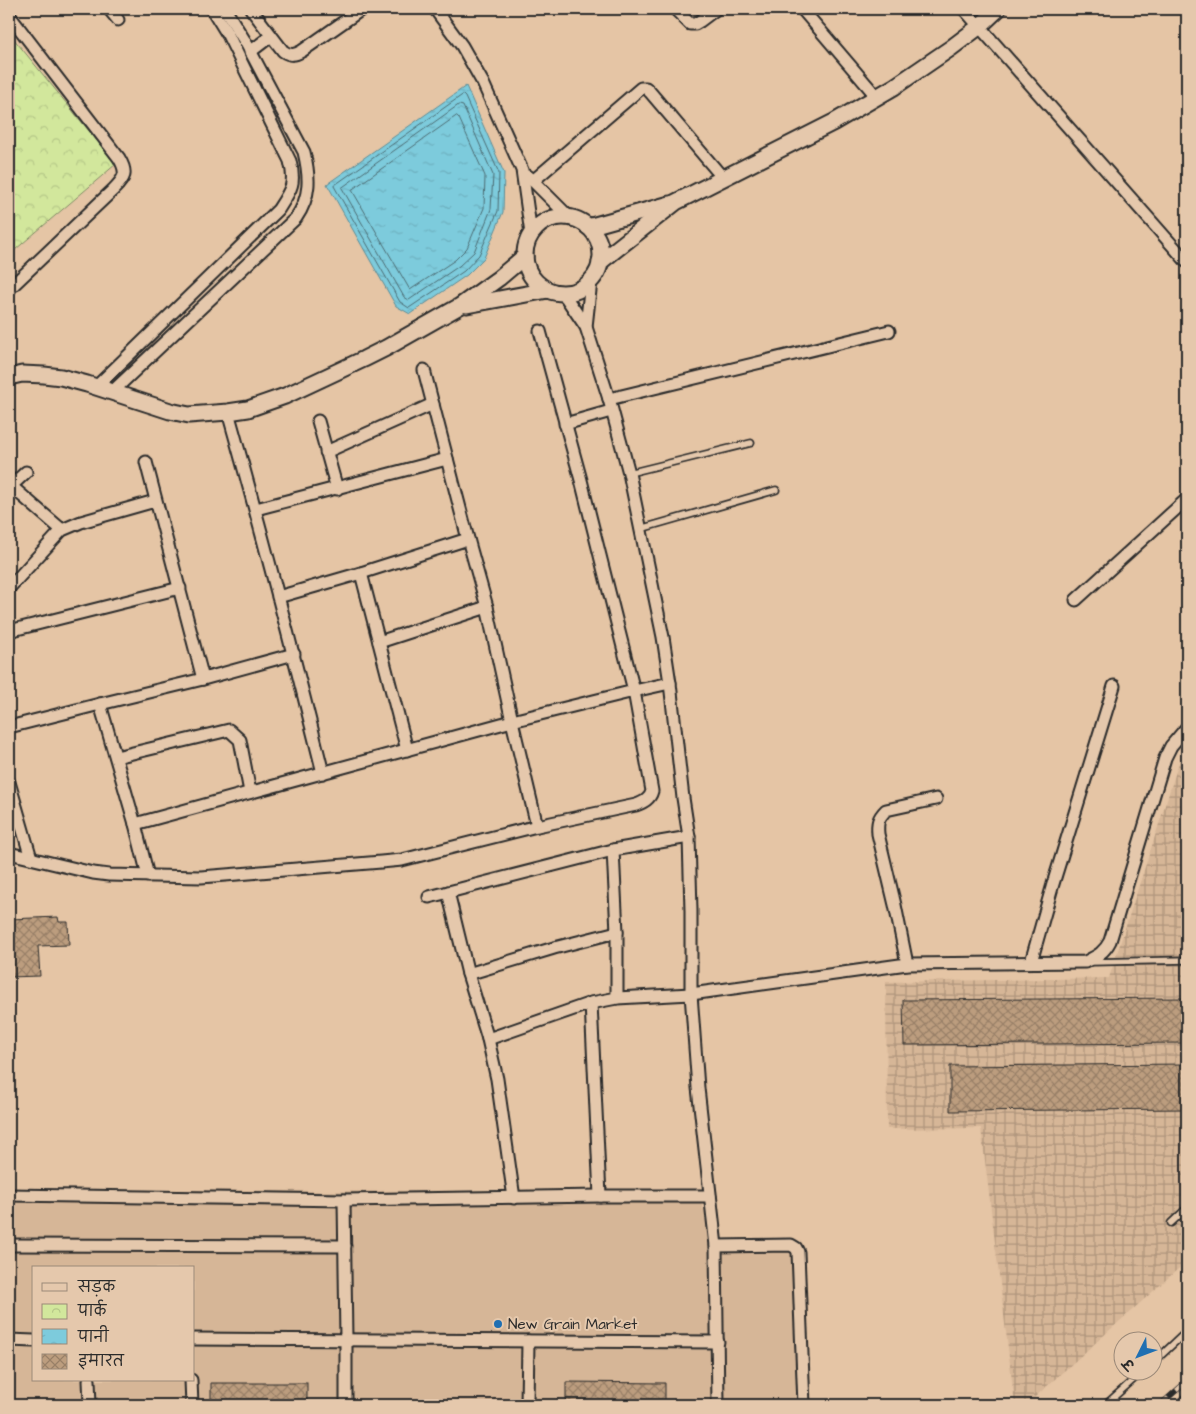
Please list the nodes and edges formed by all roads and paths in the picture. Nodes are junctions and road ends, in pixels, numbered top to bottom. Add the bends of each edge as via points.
1 (109, 9) edge
2 (212, 9) edge
3 (225, 9) edge
4 (251, 9) edge
5 (362, 9) edge
6 (435, 9) edge
7 (675, 9) edge
8 (716, 9) edge
9 (802, 9) edge
10 (964, 9) edge
11 (998, 9) edge
12 (9, 15) edge
13 (118, 20) dead end
14 (980, 26) junction
15 (271, 36) junction
16 (250, 52) junction
17 (877, 97) junction
18 (522, 170) junction
19 (723, 178) junction
20 (533, 181) junction
21 (676, 202) junction
22 (570, 218) junction
23 (588, 227) junction
24 (532, 234) junction
25 (526, 256) junction
26 (600, 262) junction
27 (1187, 262) edge
28 (214, 273) junction
29 (591, 281) junction
30 (226, 285) junction
31 (9, 289) edge
32 (555, 291) junction
33 (460, 306) junction
34 (586, 327) junction
35 (540, 331) dead end
36 (889, 331) dead end
37 (424, 370) dead end
38 (9, 377) edge
39 (96, 387) junction
40 (112, 392) junction
41 (433, 404) junction
42 (610, 405) junction
43 (228, 412) junction
44 (318, 421) dead end
45 (565, 424) junction
46 (751, 443) dead end
47 (326, 452) junction
48 (447, 460) junction
49 (146, 462) dead end
50 (26, 472) dead end
51 (629, 473) junction
52 (10, 487) edge
53 (337, 489) junction
54 (776, 490) dead end
55 (1187, 499) edge
56 (155, 501) junction
57 (256, 509) junction
58 (640, 529) junction
59 (62, 530) junction
60 (468, 539) junction
61 (361, 573) junction
62 (9, 588) edge
63 (180, 588) junction
64 (278, 597) junction
65 (1076, 600) dead end
66 (488, 607) junction
67 (9, 631) edge
68 (379, 642) junction
69 (294, 654) junction
70 (203, 680) junction
71 (670, 683) junction
72 (1114, 686) dead end
73 (634, 690) junction
74 (100, 704) junction
75 (512, 721) junction
76 (9, 727) edge
77 (1187, 727) edge
78 (407, 750) junction
79 (116, 757) junction
80 (323, 773) junction
81 (9, 782) edge
82 (250, 792) junction
83 (936, 798) dead end
84 (135, 824) junction
85 (537, 826) junction
86 (689, 837) junction
87 (613, 850) junction
88 (9, 853) edge
89 (31, 858) junction
90 (148, 876) junction
91 (448, 892) junction
92 (429, 897) dead end
93 (616, 932) junction
94 (1187, 960) edge
95 (1031, 962) junction
96 (1086, 962) junction
97 (908, 964) junction
98 (468, 974) junction
99 (691, 994) junction
100 (618, 998) junction
101 (592, 1003) junction
102 (488, 1039) junction
103 (9, 1195) edge
104 (600, 1196) junction
105 (710, 1196) junction
106 (514, 1198) junction
107 (344, 1200) junction
108 (1187, 1208) edge
109 (1170, 1223) dead end
110 (9, 1244) edge
111 (345, 1246) junction
112 (716, 1246) junction
113 (1187, 1331) edge
114 (195, 1339) edge
115 (346, 1339) junction
116 (9, 1340) edge
117 (32, 1341) edge
118 (528, 1341) junction
119 (718, 1342) junction
120 (1164, 1353) edge
121 (89, 1382) edge
122 (191, 1382) edge
123 (1131, 1382) edge
124 (90, 1405) edge
125 (192, 1405) edge
126 (346, 1405) edge
127 (527, 1405) edge
128 (718, 1405) edge
129 (804, 1405) edge
130 (1105, 1405) edge

1 - 13 street
2 - 28 street via 228,35 294,175 292,186 278,210
3 - 16 street
4 - 15 street
5 - 15 street via 296,55 282,51
6 - 18 street via 462,46 483,83
7 - 8 street via 690,24 695,24
9 - 17 street
10 - 14 street
11 - 14 main road
12 - 31 street via 119,158 125,173 113,190
14 - 17 main road
14 - 27 street
15 - 16 street
16 - 30 street via 304,152 308,191 296,218
17 - 19 main road
18 - 20 street
18 - 24 street
19 - 20 street via 650,92 641,88
19 - 21 main road
20 - 22 street
21 - 23 main road
21 - 26 main road
22 - 23 main road
22 - 24 main road via 548,220
23 - 26 main road via 596,237
24 - 25 main road
25 - 32 main road via 532,276 539,284
25 - 33 main road
26 - 29 main road
28 - 30 street
28 - 39 street
29 - 32 main road via 573,292
29 - 34 street
30 - 40 street
32 - 33 main road
32 - 34 street
33 - 43 main road via 364,359 278,399
34 - 42 street
35 - 45 street
36 - 42 street
37 - 41 street
38 - 39 main road via 44,374
39 - 40 main road
40 - 43 main road via 190,415
41 - 47 street
41 - 48 street
42 - 45 street
42 - 51 street
43 - 57 street
44 - 47 street
45 - 73 street
46 - 51 lane
47 - 53 street
48 - 53 street
48 - 60 street
49 - 56 street
50 - 52 street
51 - 58 street
52 - 59 street
53 - 57 street
54 - 58 lane
55 - 65 street
56 - 59 street
56 - 63 street
57 - 64 street
58 - 71 street
59 - 62 street
60 - 61 street
60 - 66 street
61 - 64 street
61 - 68 street
63 - 67 street
63 - 70 street
64 - 69 street
66 - 68 street
66 - 75 street
68 - 78 street
69 - 70 street
69 - 80 street
70 - 74 street
71 - 73 street
71 - 86 street
72 - 95 street
73 - 75 street
73 - 85 street via 652,791 650,796 636,805
74 - 76 street
74 - 79 street
75 - 78 street
75 - 85 street
77 - 96 street via 1165,758 1110,942 1100,955
78 - 80 street
79 - 82 street via 230,730 240,740
79 - 84 street
80 - 82 street
81 - 89 street
82 - 84 street
83 - 97 street via 886,810 877,824
84 - 90 street
85 - 90 street via 402,860 200,877
86 - 87 street
86 - 99 street
87 - 91 street
87 - 93 street
88 - 89 street
89 - 90 street via 93,873
91 - 92 street
91 - 98 street
93 - 98 street
93 - 100 street
94 - 96 lane
95 - 96 street
95 - 97 street
97 - 99 street
98 - 102 street
99 - 100 street
99 - 105 street
100 - 101 street
101 - 102 street
101 - 104 street
102 - 106 street
103 - 107 street
104 - 105 street
104 - 106 street
105 - 112 street
106 - 107 street
107 - 111 street
108 - 109 lane
110 - 111 street
111 - 115 street
112 - 119 street
112 - 129 street via 791,1245 796,1248
113 - 120 lane
114 - 115 street
115 - 118 street
115 - 126 street
116 - 117 street
118 - 119 street
118 - 127 street
119 - 128 street
121 - 124 street
122 - 125 street
123 - 130 lane

